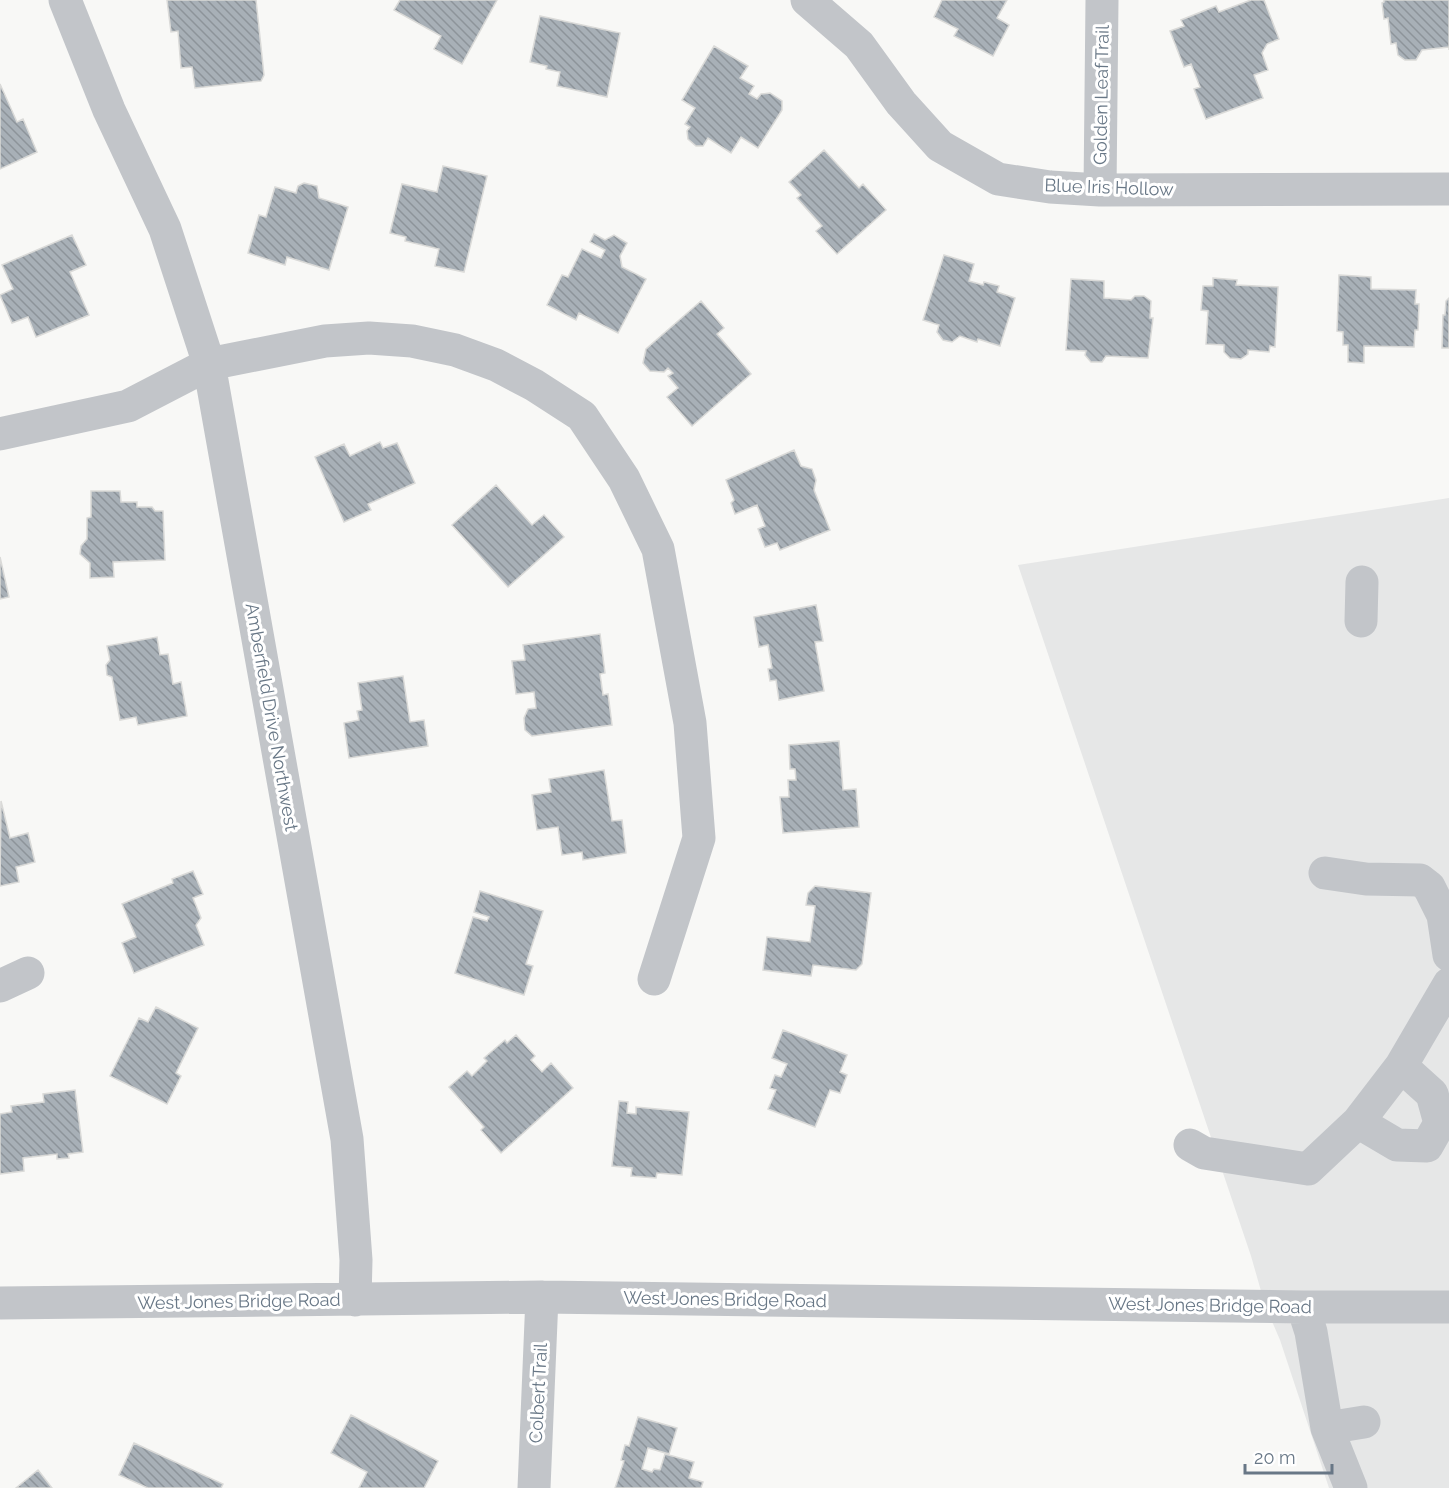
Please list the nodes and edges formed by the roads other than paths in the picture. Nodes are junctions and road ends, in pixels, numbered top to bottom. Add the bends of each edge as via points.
1 (66, 0) edge
2 (807, 0) edge
3 (1102, 0) edge
4 (1449, 189) edge
5 (1100, 190) junction
6 (209, 364) junction
7 (0, 434) edge
8 (1362, 582) dead end
9 (1361, 621) dead end
10 (1325, 873) dead end
11 (1439, 890) edge
12 (1449, 956) edge
13 (654, 978) dead end
14 (1449, 984) edge
15 (1438, 1020) edge
16 (1401, 1066) junction
17 (1358, 1122) junction
18 (1190, 1145) dead end
19 (542, 1297) junction
20 (355, 1300) junction
21 (0, 1304) edge
22 (1303, 1307) junction
23 (1449, 1307) edge
24 (1364, 1422) dead end
25 (1327, 1428) junction
26 (534, 1488) edge
27 (1351, 1488) edge

1 - 6 street, Amberfield Drive Northwest via 109,110 165,229
2 - 5 street, Blue Iris Hollow via 859,45 901,103 940,146 998,179
3 - 5 street, Golden Leaf Trail
4 - 5 street, Blue Iris Hollow
6 - 7 street via 128,406
6 - 13 street via 325,340 412,341 455,350 496,365 582,416 624,479 658,549 690,723 699,838
6 - 20 street, Amberfield Drive Northwest via 347,1139
8 - 9 street
10 - 11 street via 1365,879 1420,880
11 - 12 street
14 - 15 street
15 - 16 street
16 - 17 street
16 - 17 street via 1432,1095 1440,1123 1427,1146 1397,1145
17 - 18 street via 1308,1169 1204,1153
19 - 20 street, West Jones Bridge Road
19 - 22 street, West Jones Bridge Road
19 - 26 street, Colbert Trail
20 - 21 street, West Jones Bridge Road
22 - 23 street, West Jones Bridge Road
22 - 25 street
24 - 25 street
25 - 27 street

